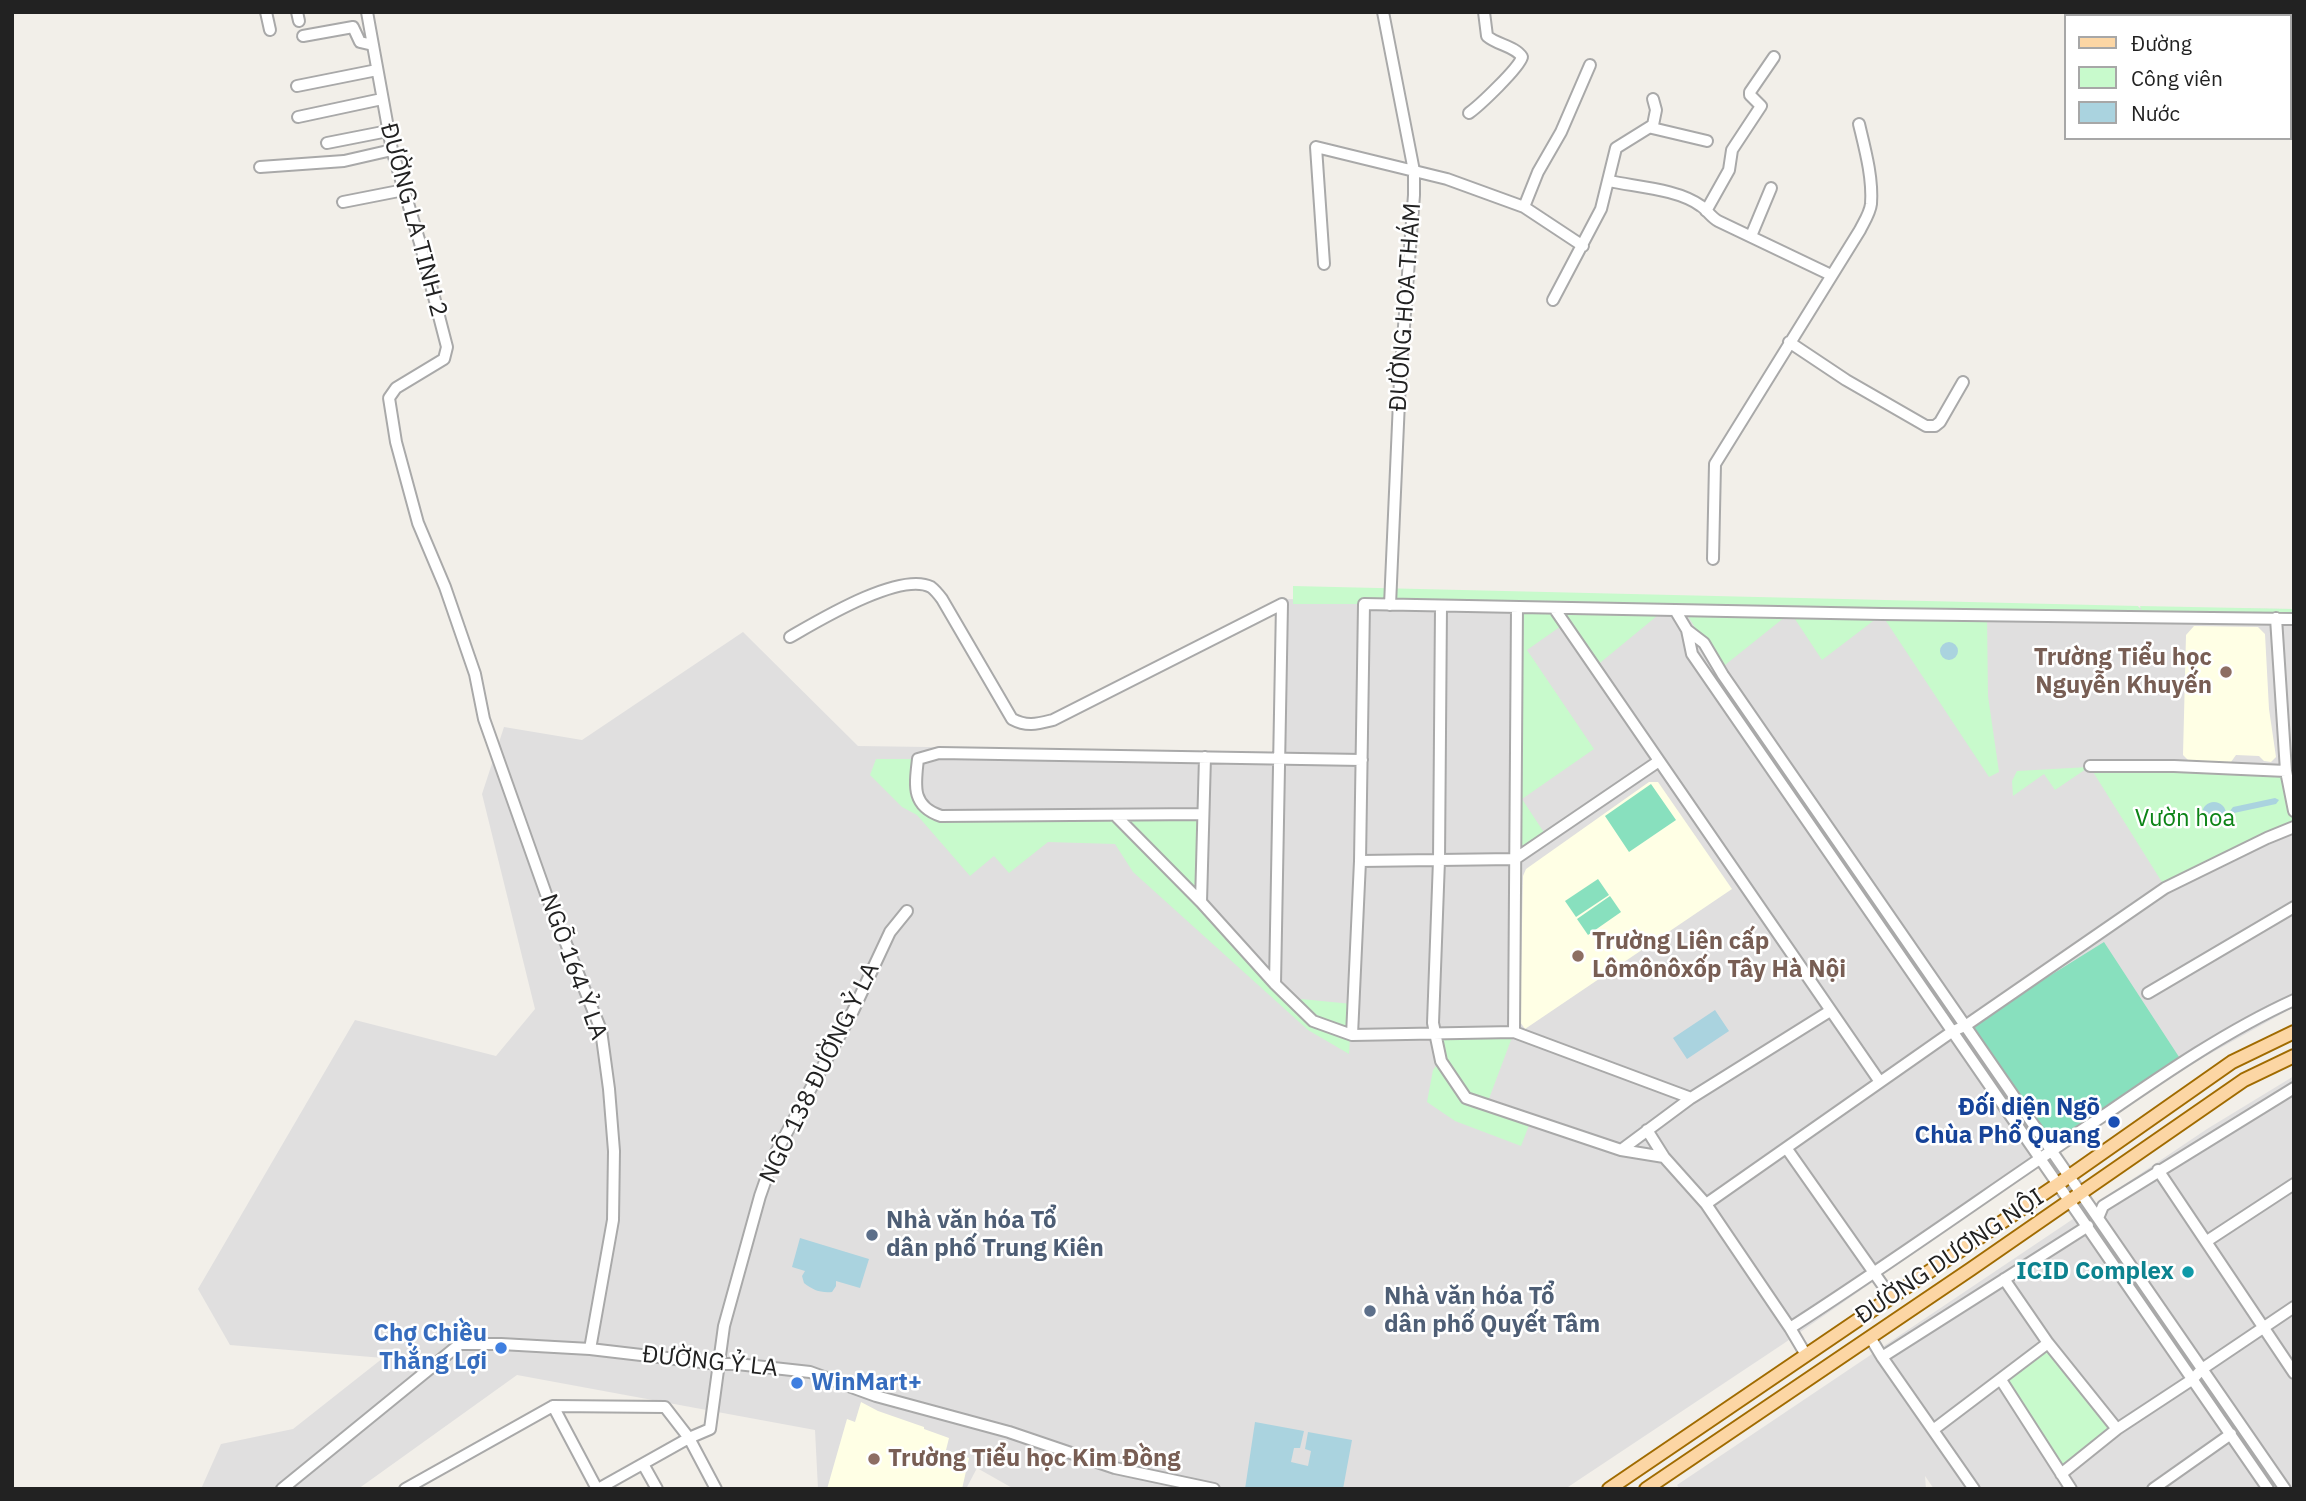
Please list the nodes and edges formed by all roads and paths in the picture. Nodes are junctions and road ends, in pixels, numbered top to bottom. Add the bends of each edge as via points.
1 (266, 12) edge
2 (367, 12) edge
3 (1383, 12) edge
4 (1484, 12) edge
5 (270, 30) dead end
6 (303, 36) dead end
7 (373, 45) junction
8 (1774, 57) dead end
9 (1590, 65) dead end
10 (377, 70) junction
11 (297, 86) dead end
12 (382, 99) junction
13 (1653, 99) dead end
14 (1469, 113) dead end
15 (298, 117) dead end
16 (1859, 124) dead end
17 (1652, 128) junction
18 (388, 131) junction
19 (1707, 141) dead end
20 (327, 143) dead end
21 (392, 150) junction
22 (260, 167) dead end
23 (1414, 171) junction
24 (1609, 181) junction
25 (1771, 188) dead end
26 (404, 190) junction
27 (343, 202) dead end
28 (1524, 207) junction
29 (1706, 211) junction
30 (1751, 236) junction
31 (1583, 246) junction
32 (1324, 264) dead end
33 (1831, 275) junction
34 (1553, 300) dead end
35 (1789, 342) junction
36 (1963, 382) dead end
37 (389, 398) joint
38 (1713, 559) dead end
39 (1390, 605) junction
40 (1441, 606) junction
41 (1517, 607) junction
42 (1554, 608) junction
43 (1675, 610) junction
44 (2276, 618) junction
45 (2294, 619) edge
46 (1686, 630) junction
47 (790, 637) dead end
48 (1205, 758) junction
49 (1280, 759) junction
50 (1362, 760) junction
51 (1659, 761) junction
52 (2090, 766) dead end
53 (2286, 771) junction
54 (2294, 810) edge
55 (1202, 814) junction
56 (1115, 815) junction
57 (2294, 827) edge
58 (1515, 859) junction
59 (1439, 860) junction
60 (1360, 861) junction
61 (1201, 902) junction
62 (2294, 907) edge
63 (907, 911) dead end
64 (1275, 984) junction
65 (2148, 993) dead end
66 (2294, 1000) edge
67 (1830, 1011) junction
68 (1433, 1015) junction
69 (1965, 1026) junction
70 (1953, 1031) junction
71 (2294, 1031) edge
72 (1514, 1032) junction
73 (1434, 1034) junction
74 (1451, 1034) junction
75 (1352, 1035) junction
76 (2294, 1056) edge
77 (1880, 1082) junction
78 (2294, 1088) edge
79 (1691, 1098) junction
80 (1647, 1130) junction
81 (1787, 1149) junction
82 (1621, 1150) junction
83 (2052, 1150) junction
84 (1664, 1157) junction
85 (2039, 1159) junction
86 (2158, 1170) junction
87 (2069, 1177) junction
88 (2058, 1184) junction
89 (2294, 1184) edge
90 (2074, 1196) junction
91 (1706, 1203) junction
92 (2098, 1218) junction
93 (2088, 1226) junction
94 (2207, 1241) junction
95 (1874, 1275) junction
96 (2004, 1279) junction
97 (1891, 1297) junction
98 (2294, 1307) edge
99 (1790, 1328) junction
100 (2264, 1328) junction
101 (1870, 1337) junction
102 (2048, 1343) junction
103 (590, 1349) junction
104 (1805, 1355) junction
105 (1882, 1357) junction
106 (718, 1364) junction
107 (2202, 1369) junction
108 (2294, 1373) edge
109 (2193, 1379) junction
110 (2001, 1380) junction
111 (553, 1406) junction
112 (2117, 1429) junction
113 (1933, 1430) junction
114 (2231, 1434) junction
115 (689, 1438) junction
116 (643, 1464) junction
117 (2061, 1474) junction
118 (282, 1489) edge
119 (405, 1489) edge
120 (598, 1489) edge
121 (657, 1489) edge
122 (716, 1489) edge
123 (1214, 1489) edge
124 (1609, 1489) edge
125 (1646, 1489) edge
126 (1974, 1489) edge
127 (2071, 1489) edge
128 (2153, 1489) edge
129 (2268, 1489) edge
130 (2285, 1489) edge

1 - 5 street
2 - 7 street, ĐƯỜNG LA TINH 2
3 - 23 street, ĐƯỜNG HOA THÁM
4 - 14 street via 1487,36 1520,53 1522,61
6 - 7 street via 353,27 359,42
7 - 10 street, ĐƯỜNG LA TINH 2
8 - 29 street via 1750,92 1760,108 1732,150 1729,170
9 - 28 street
10 - 11 street
10 - 12 street, ĐƯỜNG LA TINH 2
12 - 15 street
12 - 18 street, ĐƯỜNG LA TINH 2
13 - 17 street
16 - 33 street via 1871,206
17 - 19 street
17 - 24 street via 1618,146
18 - 20 street
18 - 21 street, ĐƯỜNG LA TINH 2
21 - 22 street via 344,161
21 - 26 street, ĐƯỜNG LA TINH 2
23 - 28 street
23 - 32 street via 1316,147
23 - 39 street, ĐƯỜNG HOA THÁM
24 - 29 street via 1674,194
24 - 31 street
25 - 30 street
26 - 27 street
26 - 37 street, ĐƯỜNG LA TINH 2 via 447,348 444,359 396,388
28 - 31 street
29 - 30 street
30 - 33 street
31 - 34 street
33 - 35 street
35 - 36 street via 1926,426 1940,422
35 - 38 street via 1714,466
37 - 103 street, NGÕ 164 Ỷ LA via 418,523 446,587 475,674 484,719 546,894 601,1030 614,1151 613,1220
39 - 40 street
39 - 50 street via 1364,604
40 - 41 street
40 - 59 street
41 - 42 street
41 - 58 street
42 - 43 street
42 - 51 street
43 - 44 street
43 - 46 street
44 - 45 street
44 - 53 street
46 - 69 street via 1704,643
46 - 70 street via 1692,654
47 - 49 street via 897,586 931,587 1012,719 1036,725 1282,604
48 - 49 street
48 - 55 street
48 - 56 street via 939,754 918,759 915,791 928,811 941,816
49 - 50 street
49 - 64 street
50 - 60 street
51 - 58 street
51 - 67 street
52 - 53 street
53 - 54 street
55 - 56 street
55 - 61 street
56 - 61 street
57 - 69 street via 2165,888
58 - 59 street
58 - 72 street
59 - 60 street
59 - 68 street
60 - 75 street
61 - 64 street
62 - 65 street
63 - 106 street, NGÕ 138 ĐƯỜNG Ỷ LA via 890,932 774,1156 724,1326
64 - 75 street via 1313,1021
66 - 83 street via 2189,1058
67 - 77 street
67 - 79 street
68 - 73 street
68 - 74 street
69 - 70 street
69 - 83 street
70 - 77 street
70 - 85 street
71 - 87 main road, ĐƯỜNG DƯƠNG NỘI via 2232,1062
72 - 74 street
72 - 79 street
73 - 74 street
73 - 75 street
73 - 82 street via 1441,1061 1466,1098
76 - 90 main road, ĐƯỜNG DƯƠNG NỘI via 2244,1080
77 - 81 street
78 - 86 street
79 - 80 street
80 - 82 street
80 - 84 street
81 - 91 street
81 - 95 street
82 - 84 street
83 - 85 street
83 - 87 street
84 - 91 street
85 - 88 street
85 - 95 street
86 - 92 street via 2103,1206
86 - 94 street
87 - 88 main road, ĐƯỜNG DƯƠNG NỘI
87 - 90 street
88 - 90 street
88 - 97 main road, ĐƯỜNG DƯƠNG NỘI
89 - 94 street
90 - 92 street
90 - 93 street
90 - 101 main road, ĐƯỜNG DƯƠNG NỘI
91 - 99 street
92 - 107 street
93 - 96 street
93 - 109 street
94 - 100 street
95 - 97 street
95 - 99 street
96 - 102 street
96 - 105 street
97 - 104 main road, ĐƯỜNG DƯƠNG NỘI
98 - 100 street
99 - 104 street
100 - 107 street
100 - 108 street
101 - 105 street
101 - 125 main road, ĐƯỜNG DƯƠNG NỘI
102 - 110 street
102 - 112 street
103 - 106 street, ĐƯỜNG Ỷ LA
103 - 118 street, ĐƯỜNG Ỷ LA via 460,1345
104 - 124 main road, ĐƯỜNG DƯƠNG NỘI
105 - 113 street
106 - 115 street, NGÕ 138 ĐƯỜNG Ỷ LA via 710,1429
106 - 123 street, ĐƯỜNG Ỷ LA via 810,1372 1115,1468
107 - 109 street
107 - 130 street
109 - 112 street
109 - 114 street
110 - 113 street
110 - 117 street
111 - 115 street via 665,1407
111 - 119 street
111 - 120 street
112 - 117 street
113 - 126 street
114 - 128 street
114 - 129 street
115 - 116 street
115 - 122 street
116 - 120 street
116 - 121 street
117 - 127 street

